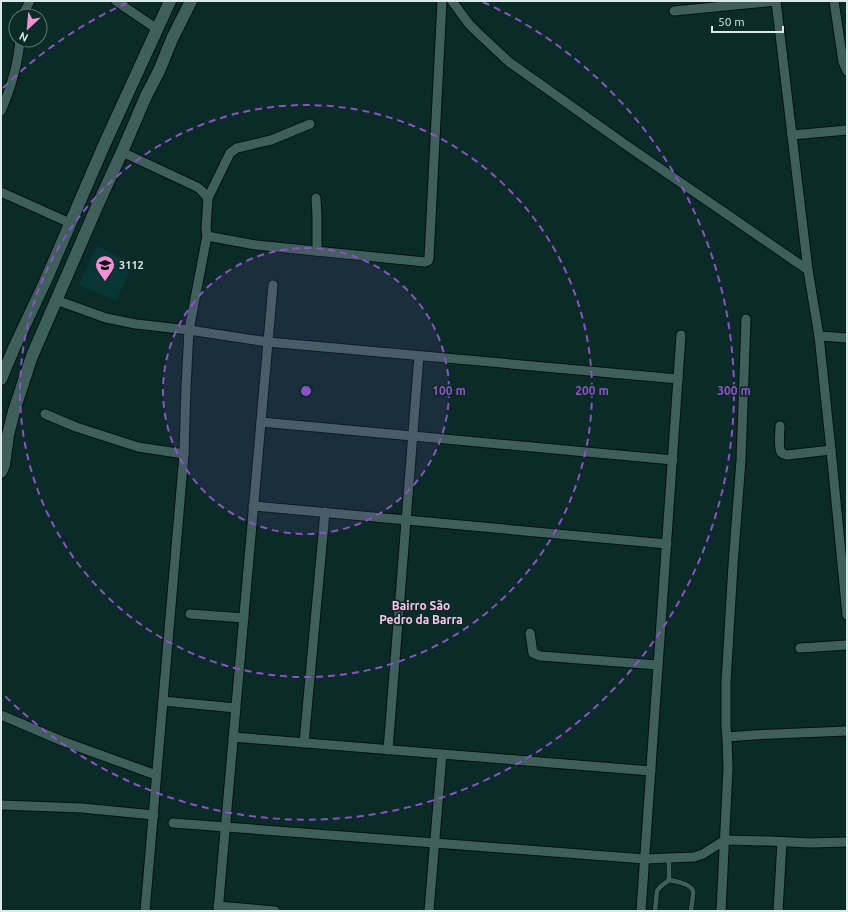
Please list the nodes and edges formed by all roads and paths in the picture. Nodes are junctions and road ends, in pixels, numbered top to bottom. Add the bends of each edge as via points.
1 (116, 1) edge
2 (170, 1) edge
3 (191, 1) edge
4 (442, 1) edge
5 (452, 1) edge
6 (776, 1) edge
7 (834, 1) edge
8 (674, 11) dead end
9 (157, 29) junction
10 (19, 48) edge
11 (847, 71) edge
12 (1, 84) edge
13 (11, 85) junction
14 (1, 111) edge
15 (310, 124) dead end
16 (847, 130) edge
17 (792, 135) junction
18 (122, 152) junction
19 (1, 192) edge
20 (208, 198) junction
21 (316, 198) dead end
22 (70, 223) junction
23 (207, 236) junction
24 (317, 251) junction
25 (808, 270) junction
26 (273, 285) dead end
27 (56, 300) junction
28 (746, 319) dead end
29 (189, 330) junction
30 (681, 335) dead end
31 (819, 336) junction
32 (847, 338) edge
33 (268, 342) junction
34 (419, 356) junction
35 (1, 379) edge
36 (678, 379) junction
37 (45, 414) dead end
38 (261, 422) junction
39 (780, 426) dead end
40 (413, 436) junction
41 (831, 450) junction
42 (184, 454) junction
43 (673, 460) junction
44 (1, 472) edge
45 (253, 506) junction
46 (326, 512) junction
47 (406, 520) junction
48 (667, 544) junction
49 (190, 614) dead end
50 (847, 615) edge
51 (244, 618) junction
52 (530, 633) dead end
53 (847, 645) edge
54 (800, 648) dead end
55 (658, 665) junction
56 (163, 701) junction
57 (236, 708) junction
58 (1, 715) edge
59 (847, 731) edge
60 (233, 737) junction
61 (727, 737) junction
62 (304, 742) junction
63 (388, 750) junction
64 (442, 754) junction
65 (651, 771) junction
66 (156, 775) junction
67 (1, 805) edge
68 (154, 815) junction
69 (173, 823) dead end
70 (225, 827) junction
71 (725, 840) junction
72 (782, 842) junction
73 (847, 842) edge
74 (435, 843) junction
75 (669, 858) junction
76 (645, 859) junction
77 (669, 880) junction
78 (218, 908) edge
79 (145, 911) edge
80 (276, 911) edge
81 (428, 911) edge
82 (641, 911) edge
83 (655, 911) edge
84 (691, 911) edge
85 (721, 911) edge
86 (778, 911) edge

1 - 9 street
2 - 9 main road
3 - 18 main road
4 - 24 street via 428,261
5 - 25 street via 469,24 509,62
6 - 8 street
6 - 17 street
7 - 11 street via 843,62
9 - 22 main road
10 - 13 street
12 - 13 street
13 - 14 street
15 - 20 street via 271,140 233,150
16 - 17 street
17 - 25 street
18 - 20 street via 197,187
18 - 27 main road
19 - 22 street
20 - 23 street
21 - 24 street
22 - 35 main road
23 - 24 street via 256,245
23 - 29 street
25 - 31 street
26 - 33 street
27 - 29 street via 106,318
27 - 44 main road via 19,393
28 - 61 street via 741,460 726,682
29 - 33 street
29 - 42 street
30 - 36 street
31 - 32 street
31 - 41 street
33 - 34 street
33 - 38 street
34 - 36 street
34 - 40 street
36 - 43 street
37 - 42 street via 138,447
38 - 40 street
38 - 45 street
39 - 41 street via 780,448 783,454
40 - 43 street
40 - 47 street
41 - 50 street
42 - 56 street
43 - 48 street
45 - 46 street
45 - 51 street
46 - 47 street
46 - 62 street
47 - 48 street
47 - 63 street
48 - 55 street
49 - 51 street
51 - 57 street
52 - 55 street via 533,653 540,656
53 - 54 street
55 - 65 street
56 - 57 street
56 - 66 street
57 - 60 street
58 - 66 street via 62,741
59 - 61 street
60 - 62 street
60 - 70 street
61 - 71 street
62 - 63 street
63 - 64 street
64 - 65 street
64 - 74 street
65 - 76 street
66 - 68 street
67 - 68 street via 82,808
68 - 79 street
69 - 70 street
70 - 74 street
70 - 78 street
71 - 72 street
71 - 75 street via 699,856
71 - 85 street
72 - 73 street
72 - 86 street
74 - 76 street
74 - 81 street
75 - 76 street
75 - 77 lane
76 - 82 street
77 - 83 lane via 657,891
77 - 84 lane via 690,887 693,891
78 - 80 street

